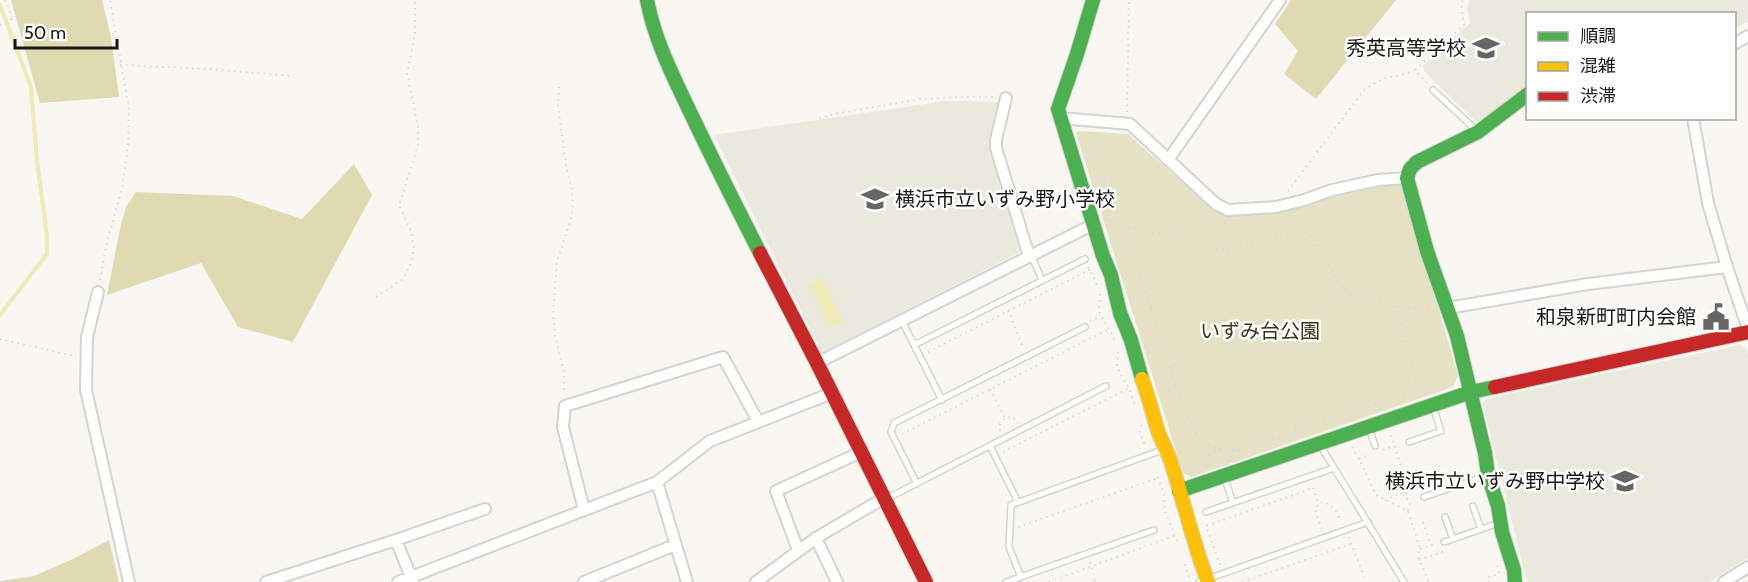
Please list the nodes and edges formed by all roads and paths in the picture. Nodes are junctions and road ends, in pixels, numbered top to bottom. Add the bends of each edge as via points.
1 (5, 0) edge
2 (49, 0) edge
3 (110, 0) edge
4 (415, 0) edge
5 (647, 0) edge
6 (1093, 0) edge
7 (1129, 0) edge
8 (1280, 0) edge
9 (1464, 0) edge
10 (12, 17) junction
11 (0, 24) edge
12 (120, 65) junction
13 (1415, 69) junction
14 (293, 76) dead end
15 (1421, 76) dead end
16 (559, 87) dead end
17 (1433, 90) dead end
18 (1526, 94) edge
19 (1006, 98) joint
20 (819, 118) dead end
21 (1060, 118) junction
22 (1693, 120) edge
23 (1088, 121) junction
24 (1127, 124) junction
25 (1478, 132) junction
26 (1168, 160) junction
27 (1407, 178) junction
28 (1276, 207) junction
29 (1094, 224) junction
30 (1112, 226) junction
31 (1124, 227) junction
32 (1222, 233) dead end
33 (1226, 249) junction
34 (1030, 256) junction
35 (1085, 259) joint
36 (1106, 263) junction
37 (1727, 267) junction
38 (1090, 269) junction
39 (1236, 274) dead end
40 (1042, 280) junction
41 (98, 292) joint
42 (1348, 293) junction
43 (376, 297) dead end
44 (1159, 303) dead end
45 (1313, 305) dead end
46 (1396, 306) junction
47 (1150, 307) junction
48 (1441, 309) junction
49 (1009, 310) junction
50 (902, 320) junction
51 (1124, 322) junction
52 (1085, 327) dead end
53 (1108, 329) junction
54 (1748, 331) edge
55 (0, 339) edge
56 (914, 345) junction
57 (920, 356) junction
58 (1028, 356) junction
59 (86, 358) junction
60 (817, 363) junction
61 (1180, 364) dead end
62 (1170, 368) junction
63 (1143, 383) junction
64 (1106, 386) dead end
65 (1129, 388) junction
66 (990, 389) junction
67 (1471, 392) junction
68 (832, 393) junction
69 (942, 400) junction
70 (1432, 405) junction
71 (565, 406) junction
72 (1137, 409) dead end
73 (1005, 418) dead end
74 (1141, 419) dead end
75 (758, 421) junction
76 (1295, 423) dead end
77 (1369, 427) junction
78 (1297, 428) junction
79 (1303, 429) junction
80 (1291, 433) junction
81 (1346, 434) junction
82 (1226, 436) dead end
83 (894, 438) junction
84 (1409, 442) dead end
85 (1319, 443) junction
86 (990, 446) junction
87 (1375, 446) dead end
88 (1395, 446) dead end
89 (1165, 449) junction
90 (1220, 449) junction
91 (861, 452) junction
92 (1149, 455) junction
93 (996, 456) junction
94 (1334, 468) junction
95 (1488, 475) junction
96 (1309, 476) junction
97 (1219, 478) junction
98 (657, 482) junction
99 (917, 484) junction
100 (1313, 488) junction
101 (1179, 491) junction
102 (1405, 492) junction
103 (1424, 497) dead end
104 (884, 499) junction
105 (1385, 500) junction
106 (1018, 502) junction
107 (1233, 503) junction
108 (1319, 503) dead end
109 (1473, 506) dead end
110 (485, 509) dead end
111 (584, 510) junction
112 (1408, 511) junction
113 (1206, 512) dead end
114 (1445, 517) dead end
115 (1368, 522) junction
116 (1423, 522) dead end
117 (1501, 522) junction
118 (1481, 529) junction
119 (1010, 530) junction
120 (1154, 530) dead end
121 (1191, 532) junction
122 (1175, 536) junction
123 (816, 538) junction
124 (1453, 539) junction
125 (396, 540) junction
126 (1444, 542) joint
127 (1351, 544) dead end
128 (675, 545) junction
129 (1431, 545) junction
130 (1420, 549) junction
131 (798, 550) junction
132 (1181, 553) dead end
133 (1087, 554) junction
134 (1494, 555) dead end
135 (1184, 561) dead end
136 (1091, 567) junction
137 (1748, 567) edge
138 (1223, 574) junction
139 (1021, 577) junction
140 (412, 579) edge
141 (1402, 579) edge
142 (1205, 581) edge
143 (129, 582) edge
144 (266, 582) edge
145 (398, 582) edge
146 (584, 582) edge
147 (687, 582) edge
148 (756, 582) edge
149 (837, 582) edge
150 (926, 582) edge
151 (1006, 582) edge
152 (1049, 582) edge
153 (1095, 582) edge
154 (1190, 582) edge
155 (1242, 582) edge
156 (1393, 582) edge
157 (1429, 582) edge
158 (1489, 582) edge
159 (1515, 582) edge
160 (1724, 582) edge

1 - 10 path
2 - 10 path
3 - 12 path
4 - 43 path via 415,35 407,74 418,126 418,146 399,205 414,249 403,279
5 - 60 street via 661,50
6 - 21 street via 1058,109
7 - 24 path
8 - 26 street
9 - 13 path via 1464,25
10 - 11 path
12 - 14 path
12 - 41 path via 129,109 128,145
13 - 15 path
13 - 28 path via 1364,90
16 - 71 path via 558,105 573,207 557,262 553,315 564,373
17 - 25 lane
18 - 25 street
19 - 20 path via 920,99
19 - 34 street via 996,148
21 - 23 street
21 - 29 street
22 - 37 street via 1708,203
23 - 24 street
23 - 30 path via 1113,181 1103,198
24 - 26 street
25 - 27 street via 1417,162
26 - 28 street via 1216,204 1228,210
27 - 28 street via 1332,190
27 - 48 street
29 - 30 path
29 - 34 street
29 - 36 street
30 - 31 path
31 - 33 path
31 - 47 path
32 - 33 path
33 - 39 path
33 - 42 path via 1304,232 1315,241
34 - 40 lane
34 - 50 street
35 - 38 path
35 - 40 lane
36 - 38 path
36 - 51 street
37 - 48 street via 1588,284
37 - 54 street
38 - 49 path
38 - 53 path via 1100,294 1099,311
40 - 56 lane
41 - 59 street
42 - 45 path
42 - 46 path
44 - 47 path
46 - 48 path
46 - 79 path via 1416,380 1410,392
47 - 62 path
48 - 67 street via 1457,336
49 - 57 path
49 - 58 path
50 - 56 lane
50 - 60 street
51 - 53 path
51 - 63 street
52 - 58 lane
53 - 65 path via 1117,347 1119,372
53 - 66 path
54 - 67 street
55 - 59 path
56 - 57 lane
57 - 69 lane
58 - 69 lane
59 - 143 street via 87,400
60 - 68 street
61 - 62 path
62 - 90 path via 1196,433
63 - 65 path
63 - 89 street
64 - 86 lane
65 - 72 path
65 - 93 path
66 - 73 path
66 - 83 path
67 - 70 street
67 - 95 street
68 - 75 street
68 - 91 street
69 - 83 lane via 894,423
70 - 77 street
70 - 84 lane via 1441,431
71 - 75 street via 723,357
71 - 111 street via 563,427
74 - 92 path via 1140,433
75 - 98 street via 710,441
76 - 78 path
77 - 81 street
77 - 87 lane
78 - 79 path
78 - 80 path
79 - 80 path
80 - 90 path via 1243,450
81 - 85 street
81 - 105 path via 1376,495
82 - 90 path
83 - 99 lane
85 - 94 lane
85 - 97 street
86 - 93 lane
86 - 99 lane
88 - 102 path via 1407,485
89 - 92 lane
89 - 101 street
90 - 97 path via 1207,458
91 - 104 street
91 - 131 street via 776,491
92 - 106 lane
93 - 106 lane
94 - 96 lane
94 - 115 lane
95 - 103 lane
95 - 117 street
96 - 100 path
96 - 107 lane
97 - 101 street
97 - 107 lane
98 - 111 street
98 - 128 street
99 - 104 lane
100 - 108 path
100 - 138 path via 1206,526
101 - 121 street
102 - 105 path
102 - 112 path via 1410,504
104 - 123 street
104 - 150 street
105 - 112 path
106 - 119 lane via 1011,505
107 - 113 lane
109 - 118 lane
110 - 125 street
111 - 140 street
112 - 130 path
114 - 124 lane
115 - 138 lane
115 - 141 lane
116 - 129 path
117 - 118 lane
117 - 159 street
118 - 124 lane
119 - 122 path via 1158,477
119 - 139 lane via 1009,548
120 - 133 lane
121 - 122 path
121 - 142 street
122 - 132 path
122 - 136 path
123 - 131 street
123 - 149 street
124 - 126 lane
125 - 140 street
125 - 144 street
126 - 129 path
127 - 155 path
128 - 146 street
128 - 147 street
129 - 130 path
130 - 157 path via 1418,556
131 - 148 street
133 - 136 path
133 - 139 lane
134 - 158 path via 1499,574 1487,578
135 - 154 path
136 - 152 path
136 - 153 path
137 - 160 street
138 - 142 lane
139 - 151 lane
140 - 145 street
141 - 156 lane

